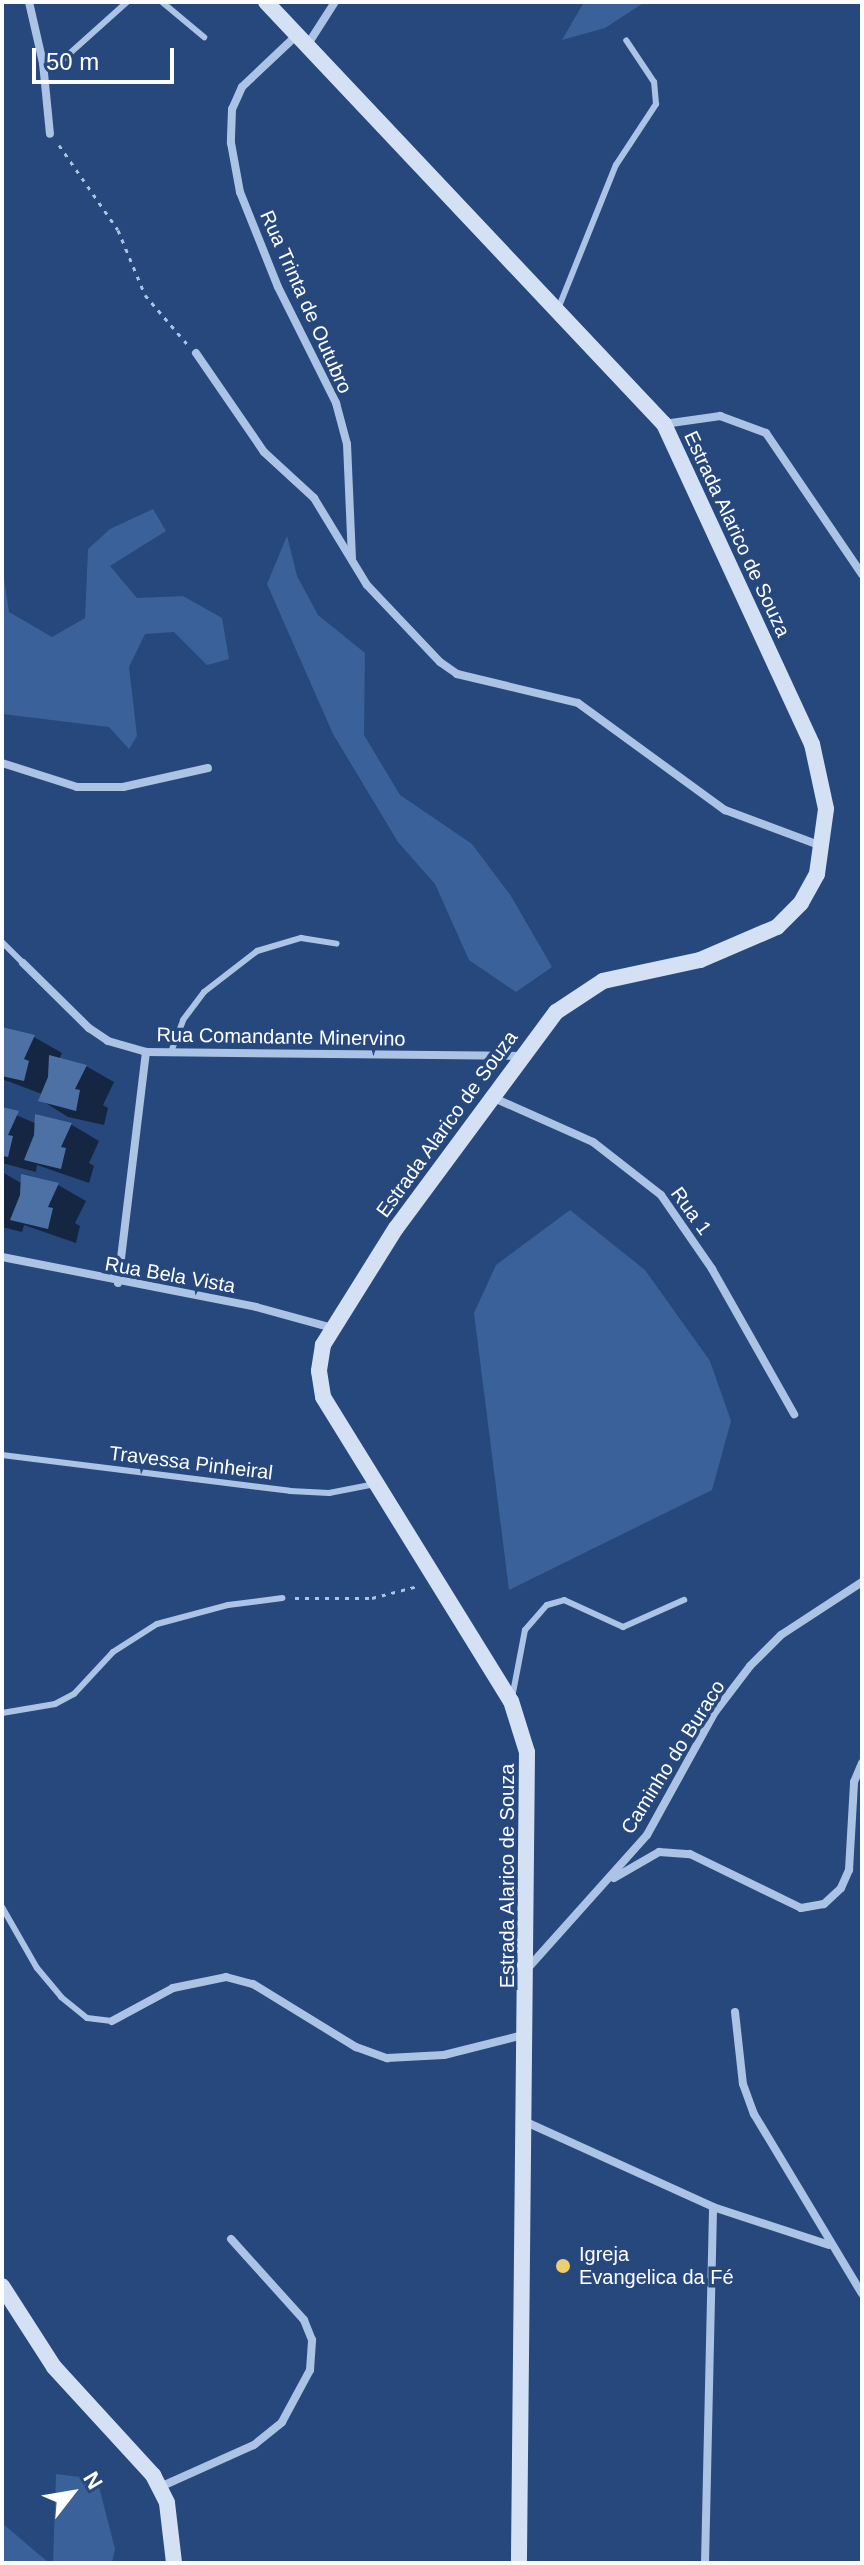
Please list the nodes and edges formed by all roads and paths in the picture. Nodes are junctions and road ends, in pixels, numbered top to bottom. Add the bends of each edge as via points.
1 (29, 2) edge
2 (127, 2) edge
3 (162, 2) edge
4 (266, 2) edge
5 (335, 2) edge
6 (204, 37) dead end
7 (303, 38) junction
8 (626, 40) dead end
9 (43, 63) junction
10 (50, 134) joint
11 (557, 313) junction
12 (196, 353) joint
13 (664, 424) junction
14 (353, 562) junction
15 (862, 574) edge
16 (2, 763) edge
17 (208, 768) dead end
18 (823, 846) junction
19 (2, 942) edge
20 (337, 944) dead end
21 (23, 963) joint
22 (146, 1052) junction
23 (171, 1052) junction
24 (524, 1056) junction
25 (494, 1098) junction
26 (2, 1257) edge
27 (118, 1283) junction
28 (332, 1328) junction
29 (794, 1414) dead end
30 (2, 1455) edge
31 (375, 1484) junction
32 (436, 1582) junction
33 (862, 1582) edge
34 (283, 1598) joint
35 (684, 1600) dead end
36 (511, 1701) junction
37 (2, 1713) edge
38 (862, 1763) edge
39 (601, 1888) junction
40 (2, 1907) edge
41 (528, 1968) junction
42 (735, 2012) dead end
43 (112, 2021) joint
44 (528, 2034) junction
45 (526, 2122) junction
46 (713, 2207) junction
47 (231, 2239) dead end
48 (829, 2245) junction
49 (2, 2286) edge
50 (862, 2294) edge
51 (160, 2487) junction
52 (174, 2563) edge
53 (519, 2563) edge
54 (705, 2563) edge

1 - 9 street
2 - 9 lane via 59,63
3 - 6 lane
4 - 7 main road, Estrada Alarico de Souza
5 - 7 street, Rua Trinta de Outubro
7 - 11 main road, Estrada Alarico de Souza
7 - 14 street, Rua Trinta de Outubro via 242,87 232,109 231,143 240,192 344,430
8 - 11 lane via 654,82 656,104 612,175
9 - 10 street
10 - 12 path via 118,230 145,295 167,327
11 - 13 main road, Estrada Alarico de Souza
12 - 14 street via 264,452 314,498
13 - 15 street via 720,416 766,433
13 - 18 main road, Estrada Alarico de Souza via 812,744 826,809
14 - 18 street via 367,585 457,674 578,703 725,810
16 - 17 street via 77,787 123,787
18 - 24 main road, Estrada Alarico de Souza via 817,874 801,903 777,927 700,960 603,981 556,1012
19 - 21 lane
20 - 23 lane via 301,938 257,951 204,992 183,1020
21 - 22 street, Rua Comandante Minervino via 108,1041
22 - 23 street, Rua Comandante Minervino
22 - 27 street
23 - 24 street, Rua Comandante Minervino
24 - 25 main road, Estrada Alarico de Souza
25 - 28 main road, Estrada Alarico de Souza via 396,1228
25 - 29 street, Rua 1 via 593,1142 661,1195 712,1269
26 - 27 street, Rua Bela Vista
27 - 28 street, Rua Bela Vista via 256,1307
28 - 31 main road, Estrada Alarico de Souza via 319,1371 323,1397
30 - 31 lane, Travessa Pinheiral via 290,1491 329,1493
31 - 32 main road, Estrada Alarico de Souza
32 - 34 path via 372,1598
32 - 36 main road, Estrada Alarico de Souza
33 - 39 street, Caminho do Buraco via 781,1635 750,1666 715,1712 647,1835
34 - 37 lane via 228,1605 157,1624 113,1652 74,1694 55,1704
35 - 36 lane via 623,1627 564,1600 547,1605 525,1630
36 - 41 main road, Estrada Alarico de Souza via 527,1752
38 - 39 street via 854,1782 849,1870 841,1888 824,1904 801,1908 690,1854 659,1852 639,1859
39 - 41 street, Caminho do Buraco
40 - 43 lane via 31,1961 61,1997 87,2018
41 - 44 main road, Estrada Alarico de Souza
42 - 48 street via 743,2084 754,2114
43 - 44 street via 173,1988 226,1977 253,1984 356,2047 387,2058 444,2055
44 - 45 main road, Estrada Alarico de Souza
45 - 46 street
45 - 53 main road, Estrada Alarico de Souza
46 - 48 street
46 - 54 street
47 - 51 street via 304,2320 312,2340 310,2370 282,2422 254,2445
48 - 50 street
49 - 51 main road via 54,2367
51 - 52 main road via 172,2525

